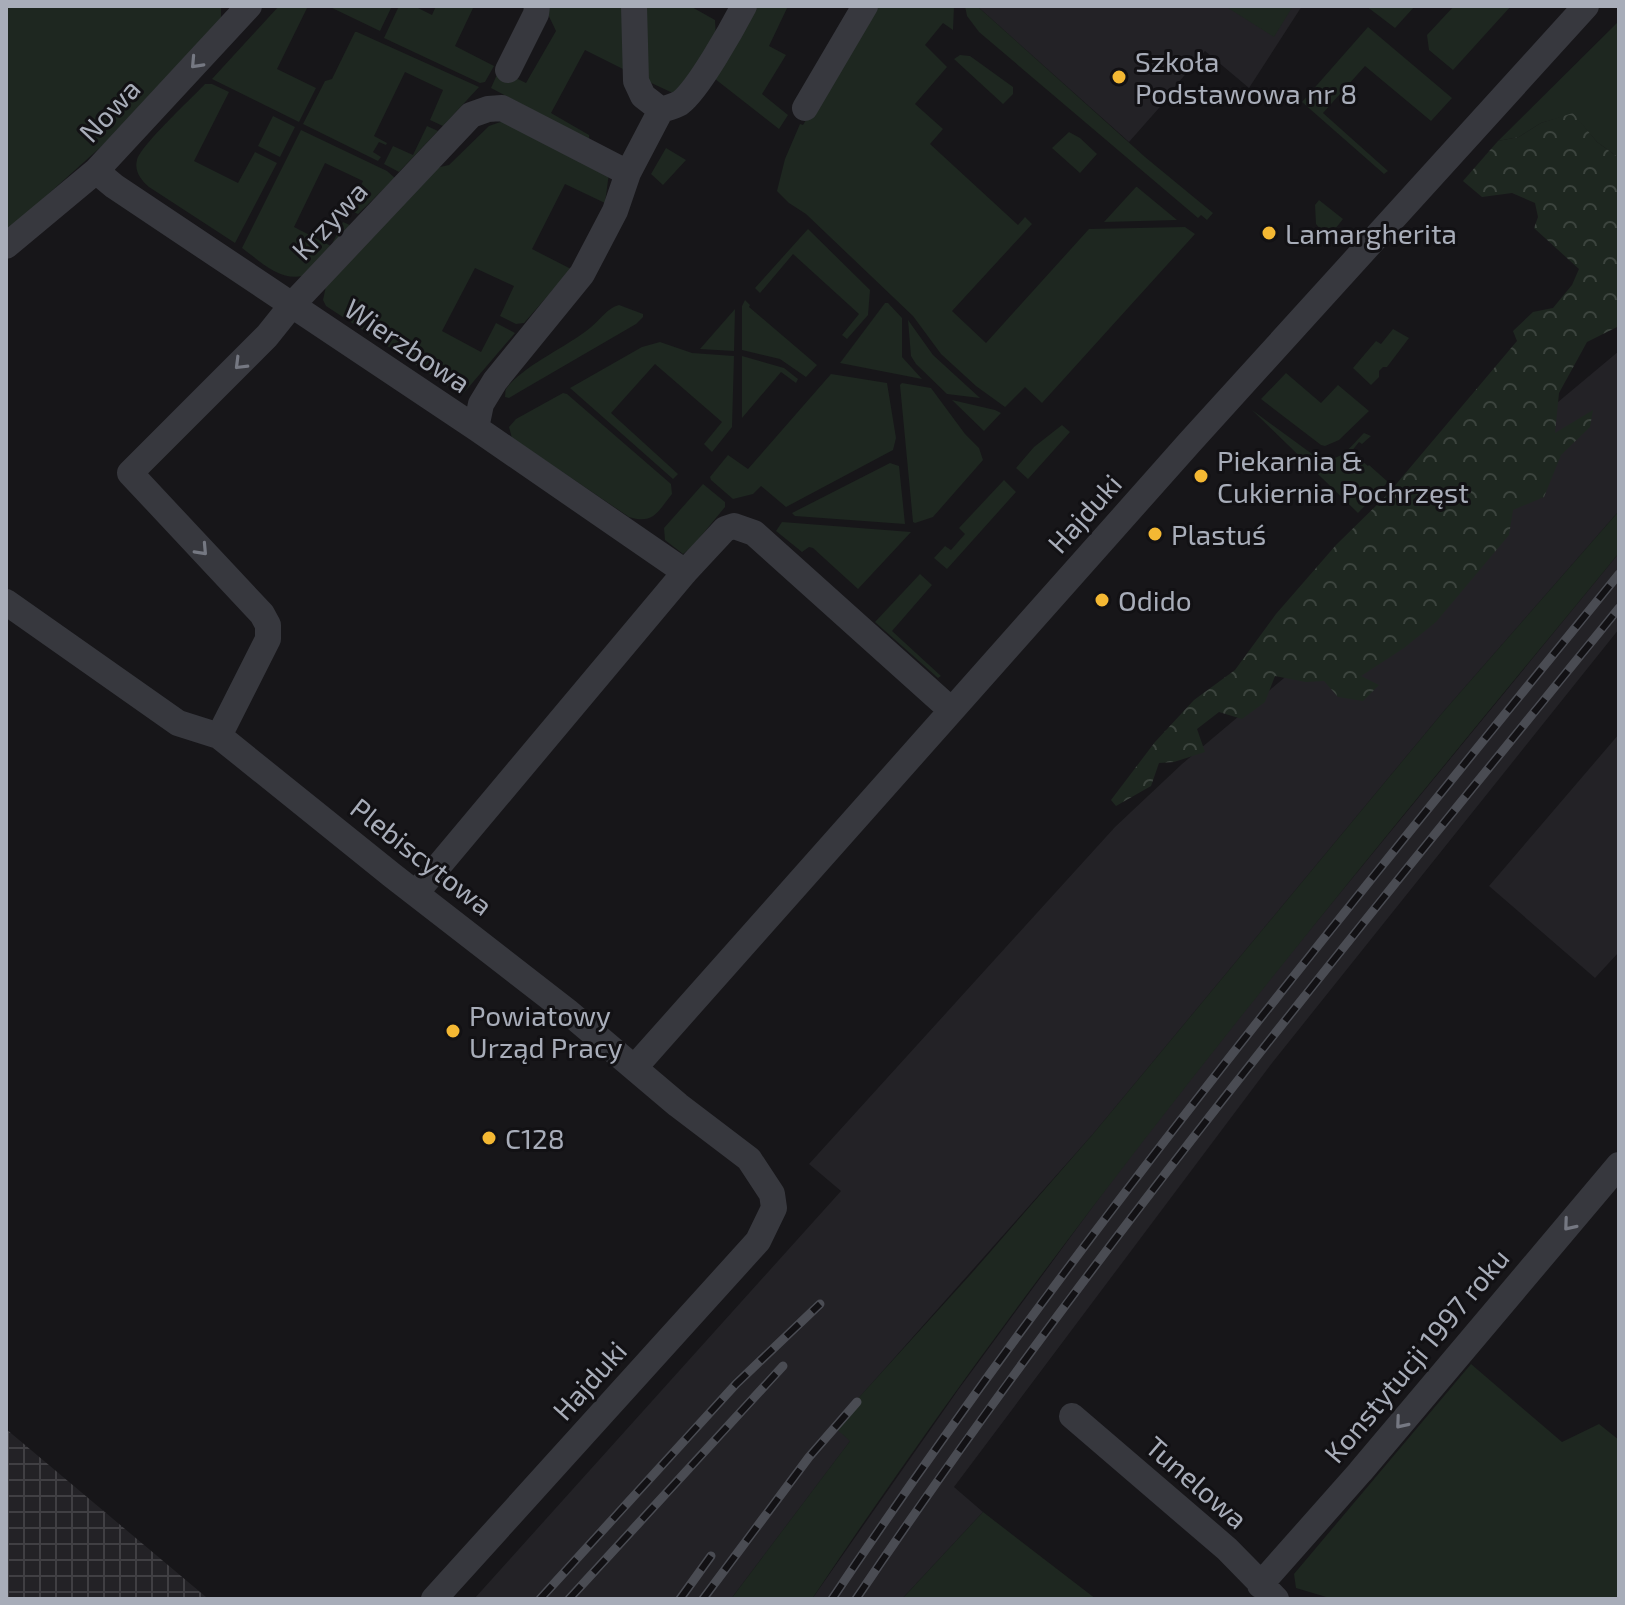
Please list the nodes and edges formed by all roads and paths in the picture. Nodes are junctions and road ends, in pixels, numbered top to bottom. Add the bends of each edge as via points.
1 (249, 6) edge
2 (537, 6) edge
3 (634, 6) edge
4 (744, 6) edge
5 (865, 6) edge
6 (1586, 6) edge
7 (508, 70) dead end
8 (805, 108) dead end
9 (661, 110) junction
10 (96, 171) junction
11 (628, 173) junction
12 (6, 246) edge
13 (291, 306) junction
14 (476, 428) junction
15 (685, 572) junction
16 (6, 602) edge
17 (950, 709) junction
18 (219, 736) junction
19 (416, 893) junction
20 (635, 1067) junction
21 (1619, 1165) edge
22 (772, 1194) joint
23 (1072, 1416) dead end
24 (1268, 1592) edge
25 (434, 1599) edge

1 -> 10 street, Nowa
2 - 7 street
3 - 9 street via 636,81 643,96
4 - 9 street via 690,92
5 - 8 street
6 - 17 street, Hajduki
9 - 11 street
10 - 12 street, Nowa
10 - 13 street, Wierzbowa
11 - 13 street, Krzywa via 502,108 471,115
11 - 14 street via 582,274 495,381 481,404
13 - 14 street, Wierzbowa
13 -> 18 street, Krzywa via 130,473 268,625 268,639
14 - 15 street, Wierzbowa
15 - 17 street via 725,529 734,526 754,533
15 - 19 street
16 - 18 street, Plebiscytowa via 178,723
17 - 20 street, Hajduki
18 - 19 street, Plebiscytowa
19 - 20 street, Plebiscytowa
20 - 22 street, Plebiscytowa via 749,1159
21 -> 24 street, Konstytucji 1997 roku via 1370,1460
22 - 25 street, Hajduki via 774,1208 758,1241
23 - 24 street, Tunelowa via 1227,1549

